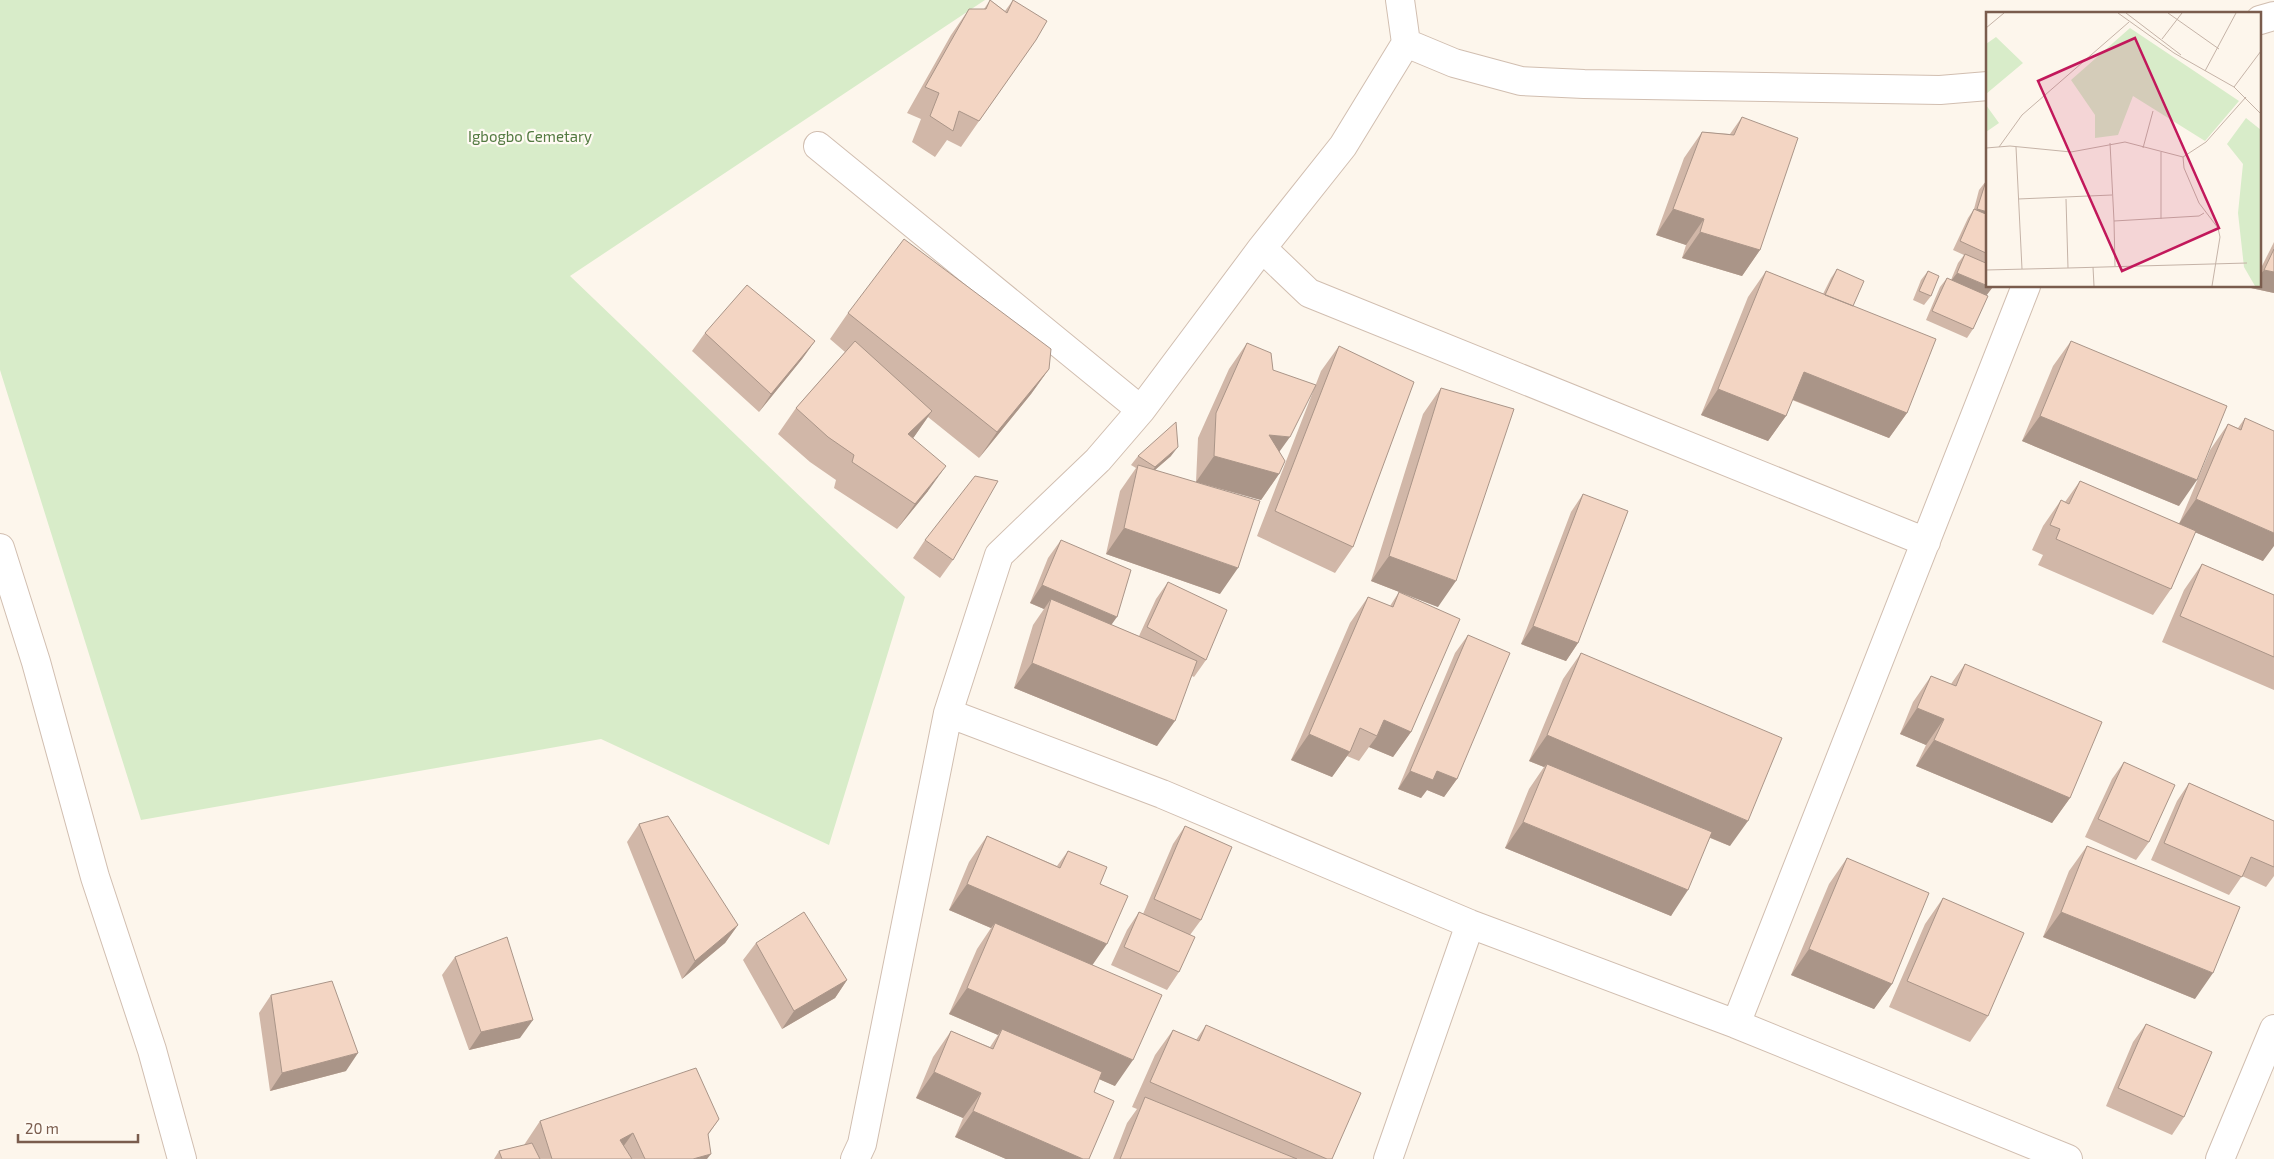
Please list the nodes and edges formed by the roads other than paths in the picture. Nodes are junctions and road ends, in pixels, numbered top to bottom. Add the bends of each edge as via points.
1 (1400, 0) edge
2 (1406, 43) junction
3 (1986, 86) edge
4 (818, 146) dead end
5 (1262, 248) junction
6 (2025, 288) edge
7 (1141, 410) junction
8 (1926, 542) junction
9 (0, 548) edge
10 (948, 713) junction
11 (1470, 924) junction
12 (1736, 1024) junction
13 (2274, 1029) edge
14 (182, 1159) edge
15 (855, 1159) edge
16 (1388, 1159) edge
17 (2068, 1159) edge
18 (2220, 1159) edge

1 - 2 street
2 - 3 street via 1454,63 1521,81 1940,90
2 - 5 street via 1343,146
4 - 7 street
5 - 7 street
5 - 8 street via 1309,293
6 - 8 street
7 - 10 street via 1098,460 999,555
8 - 12 street
9 - 14 street via 36,662 95,876 152,1050
10 - 11 street via 1162,794
10 - 15 street via 862,1144
11 - 12 street
11 - 16 street
12 - 17 street
13 - 18 street

